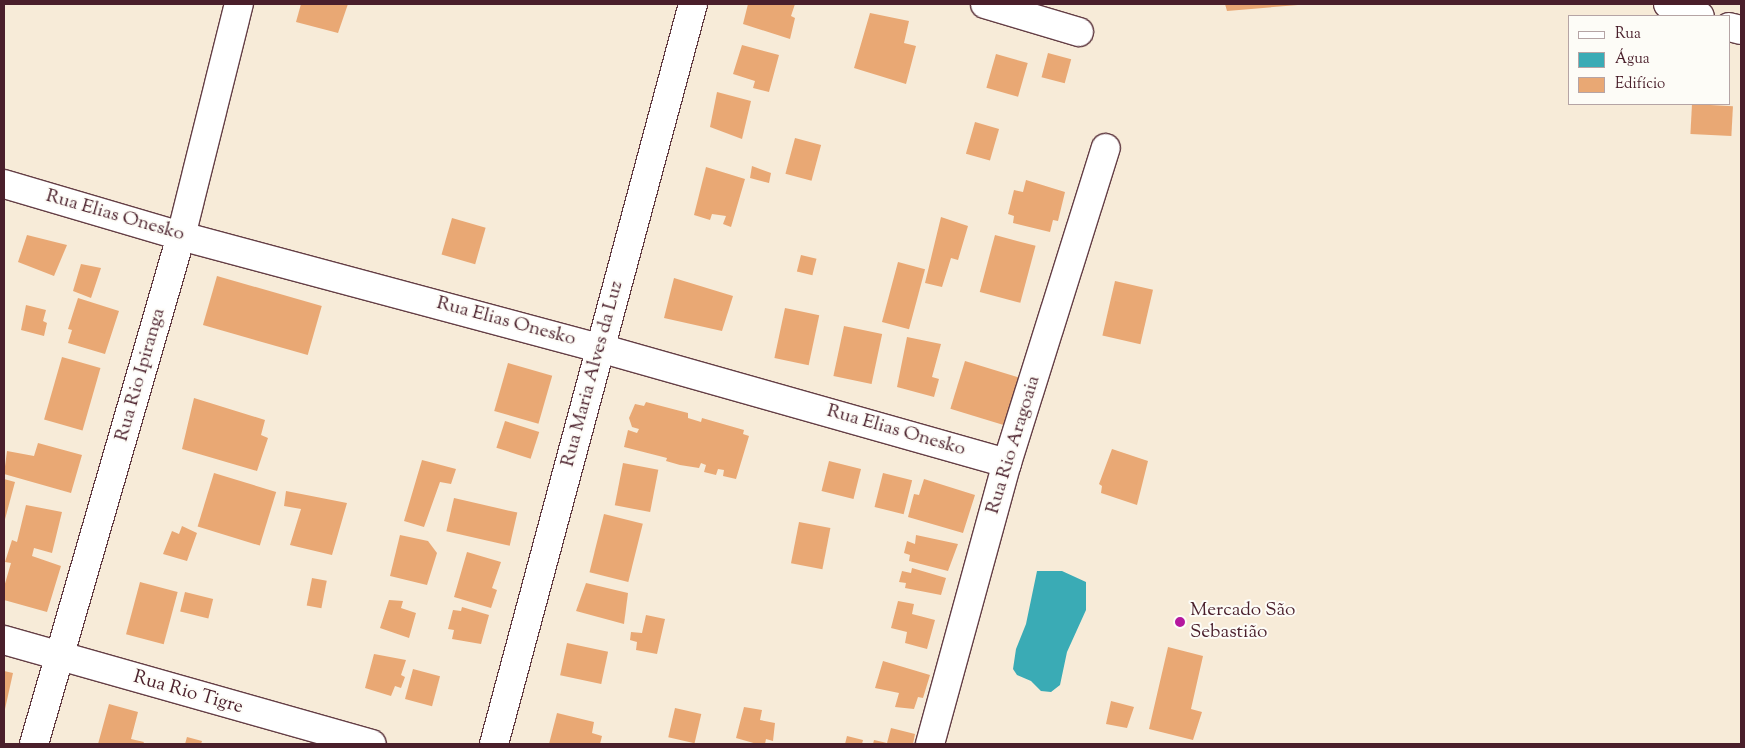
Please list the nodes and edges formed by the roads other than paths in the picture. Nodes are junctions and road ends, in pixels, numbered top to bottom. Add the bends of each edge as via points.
1 (238, 4) edge
2 (693, 4) edge
3 (985, 4) edge
4 (1668, 4) edge
5 (1697, 15) edge
6 (1079, 32) dead end
7 (1106, 148) dead end
8 (4, 184) edge
9 (180, 236) junction
10 (600, 348) junction
11 (1007, 463) junction
12 (4, 640) edge
13 (60, 657) junction
14 (34, 744) edge
15 (372, 744) edge
16 (494, 744) edge
17 (930, 744) edge

1 - 9 street, Rua Rio Ipiranga
2 - 10 street, Rua Maria Alves da Luz
3 - 6 street
4 - 5 street
7 - 11 street, Rua Rio Aragoaia
8 - 9 street, Rua Elias Onesko
9 - 10 street, Rua Elias Onesko
9 - 13 street, Rua Rio Ipiranga
10 - 11 street, Rua Elias Onesko
10 - 16 street, Rua Maria Alves da Luz
11 - 17 street, Rua Rio Aragoaia
12 - 13 street, Rua Rio Tigre
13 - 14 street, Rua Rio Ipiranga
13 - 15 street, Rua Rio Tigre

